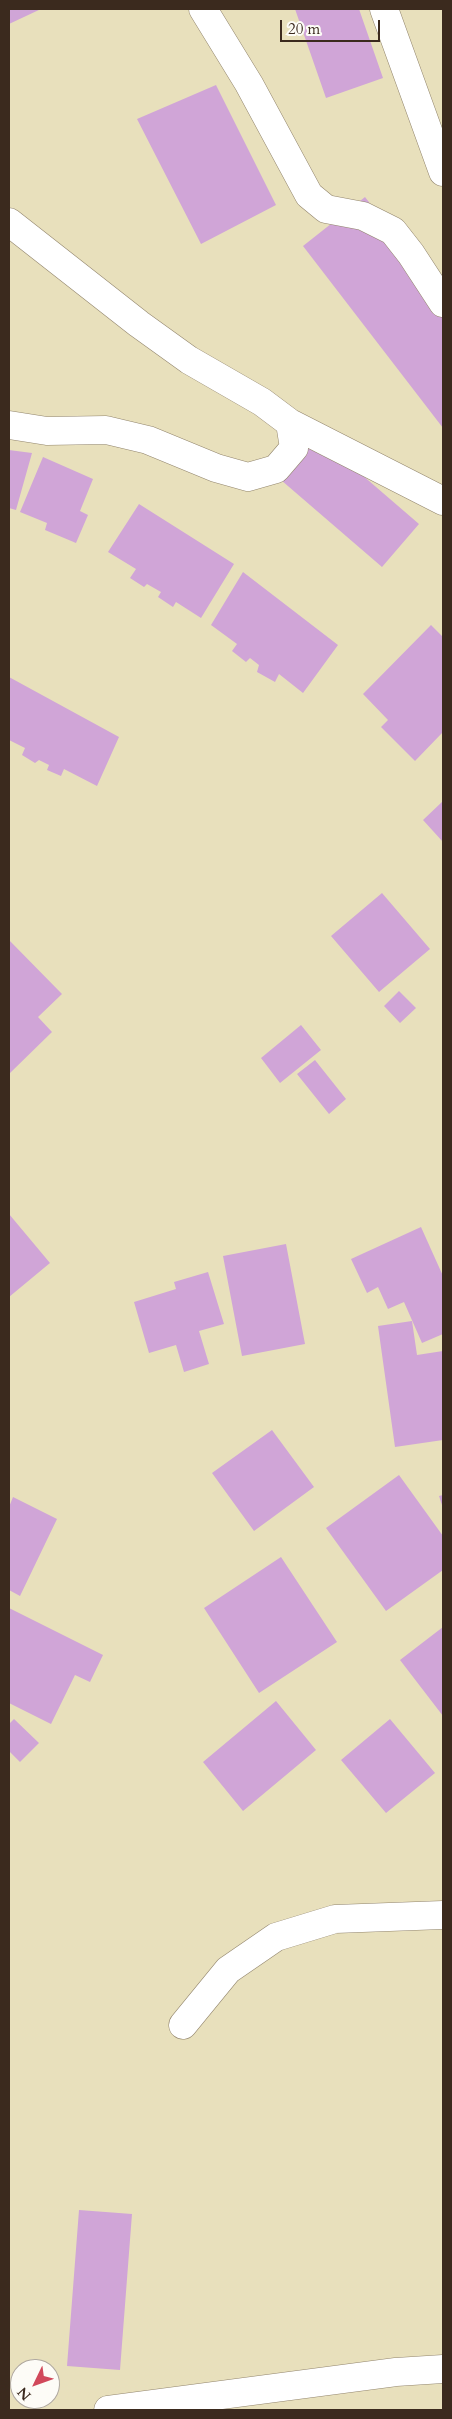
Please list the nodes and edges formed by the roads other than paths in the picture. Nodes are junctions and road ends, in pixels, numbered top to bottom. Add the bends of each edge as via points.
1 (203, 9) edge
2 (384, 9) edge
3 (443, 172) edge
4 (9, 222) edge
5 (443, 303) edge
6 (290, 423) junction
7 (9, 425) edge
8 (443, 501) edge
9 (443, 1915) edge
10 (183, 2025) dead end
11 (443, 2369) edge
12 (108, 2410) edge

1 - 5 street via 249,84 309,195 326,209 363,216 393,232 412,254
2 - 3 street
4 - 6 street via 189,360 262,402
6 - 7 street via 294,448 276,470 248,477 216,468 148,440 106,430 47,431
6 - 8 street
9 - 10 street via 335,1919 276,1937 228,1970
11 - 12 street via 396,2372

